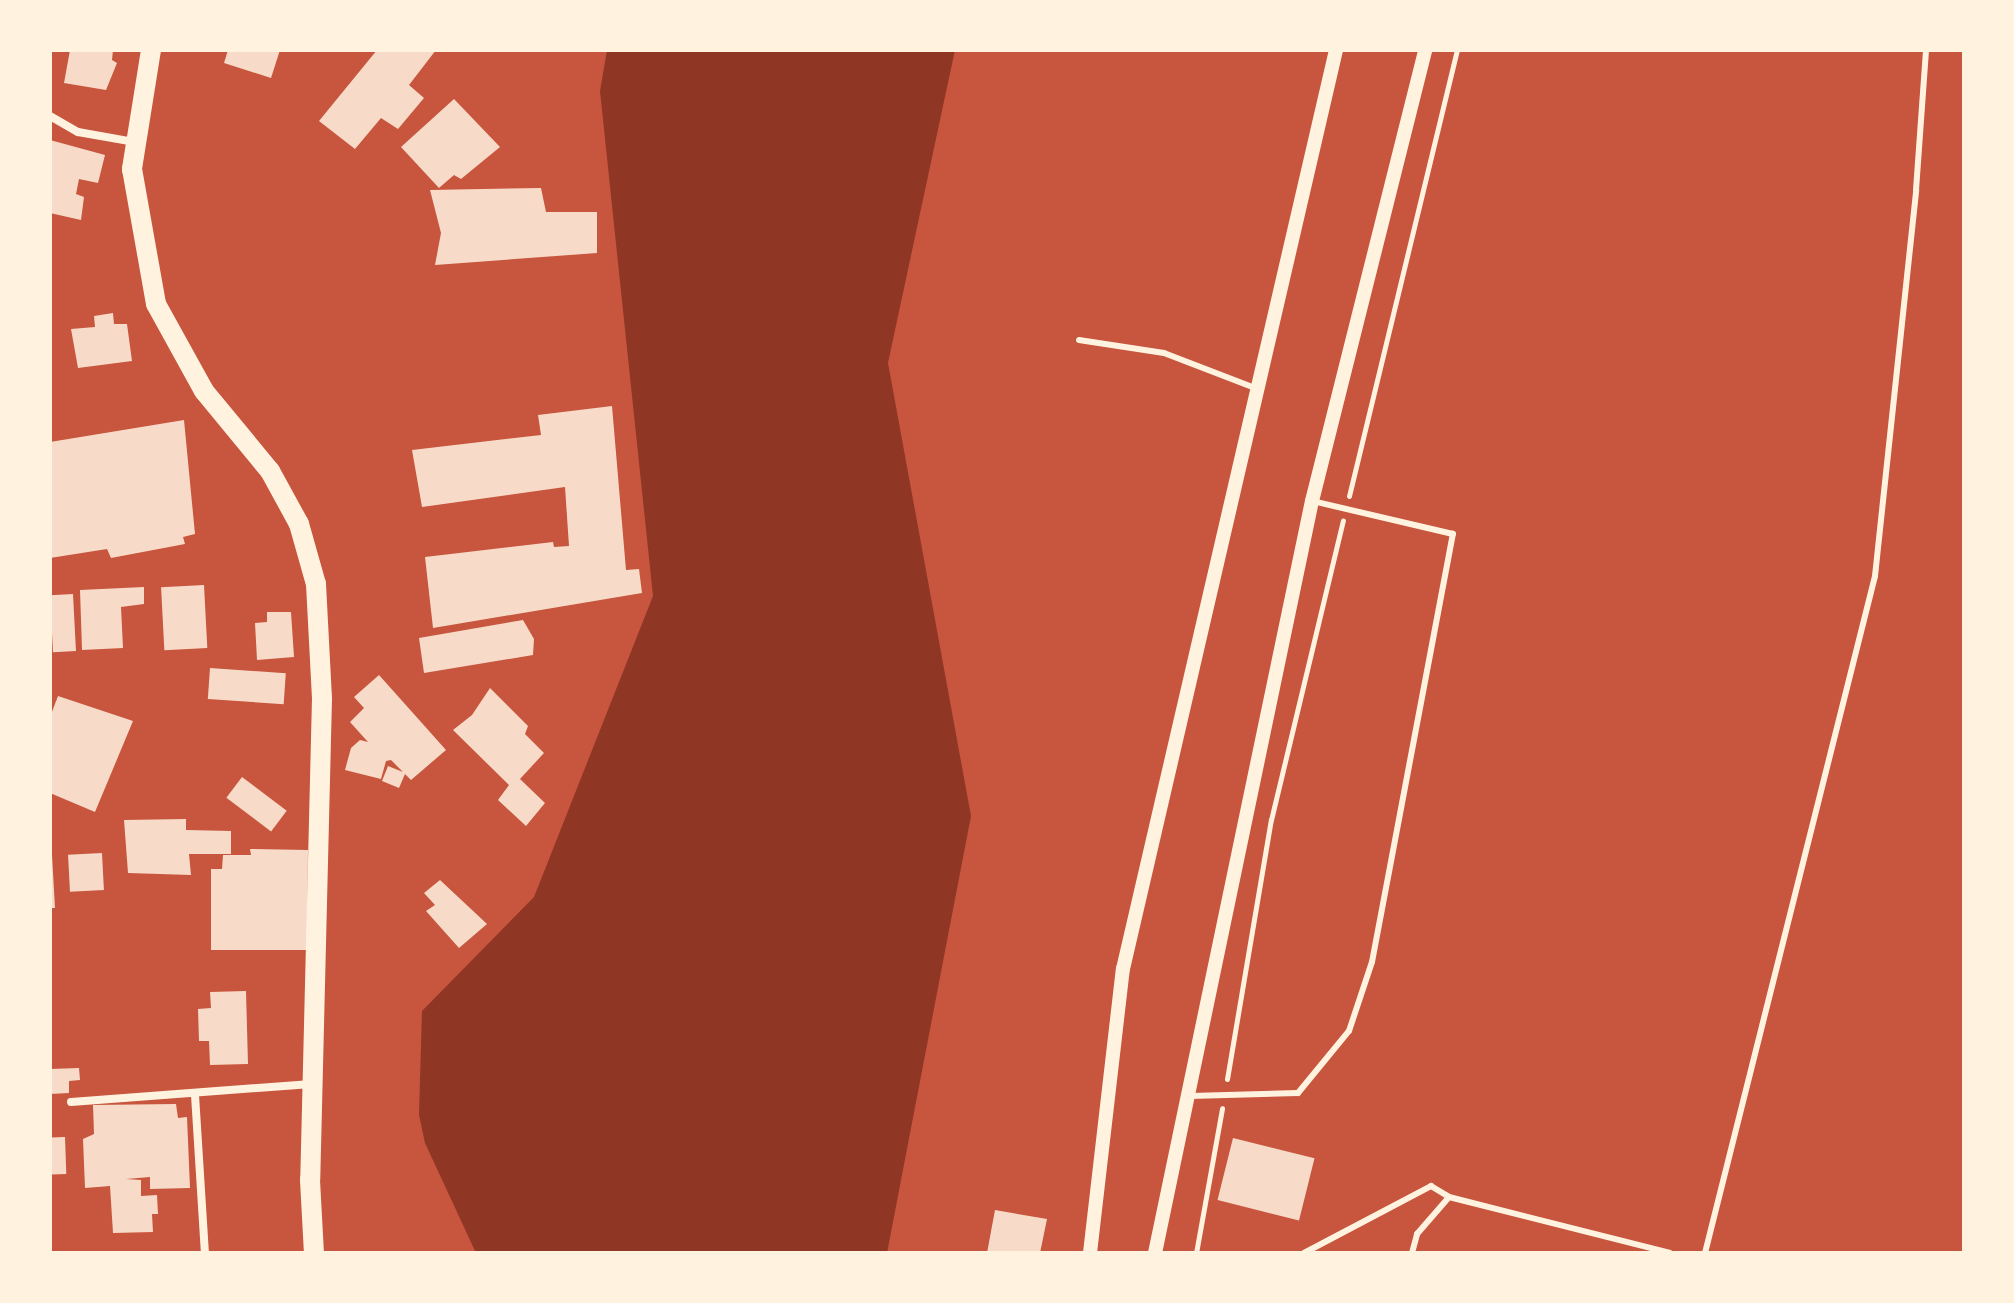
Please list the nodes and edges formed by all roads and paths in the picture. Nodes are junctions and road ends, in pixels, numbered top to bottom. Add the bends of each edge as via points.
1 (151, 50) edge
2 (1336, 50) edge
3 (1425, 50) edge
4 (1457, 50) edge
5 (1926, 50) edge
6 (50, 116) edge
7 (135, 142) junction
8 (1079, 340) dead end
9 (1261, 390) junction
10 (1312, 501) junction
11 (1345, 511) junction
12 (312, 1084) junction
13 (195, 1095) junction
14 (1225, 1095) junction
15 (1190, 1096) junction
16 (71, 1102) dead end
17 (1449, 1197) junction
18 (205, 1253) edge
19 (314, 1253) edge
20 (1090, 1253) edge
21 (1155, 1253) edge
22 (1196, 1253) edge
23 (1304, 1253) edge
24 (1412, 1253) edge
25 (1670, 1253) edge
26 (1705, 1253) edge

1 - 7 main road
2 - 9 street via 1301,188
3 - 10 street
4 - 11 path
5 - 26 lane via 1875,576
6 - 7 street via 78,132
7 - 12 main road via 132,169 156,304 204,391 270,471 299,524 316,584 322,698
8 - 9 lane via 1164,353
9 - 20 street via 1123,969
10 - 11 lane
10 - 15 street
11 - 14 path via 1271,820
11 - 14 lane via 1453,534 1372,962 1349,1031 1298,1093
12 - 13 street
12 - 19 main road
13 - 16 street
13 - 18 street
14 - 15 lane
14 - 22 path
15 - 21 street
17 - 23 lane via 1431,1186
17 - 24 lane via 1417,1234
17 - 25 lane

